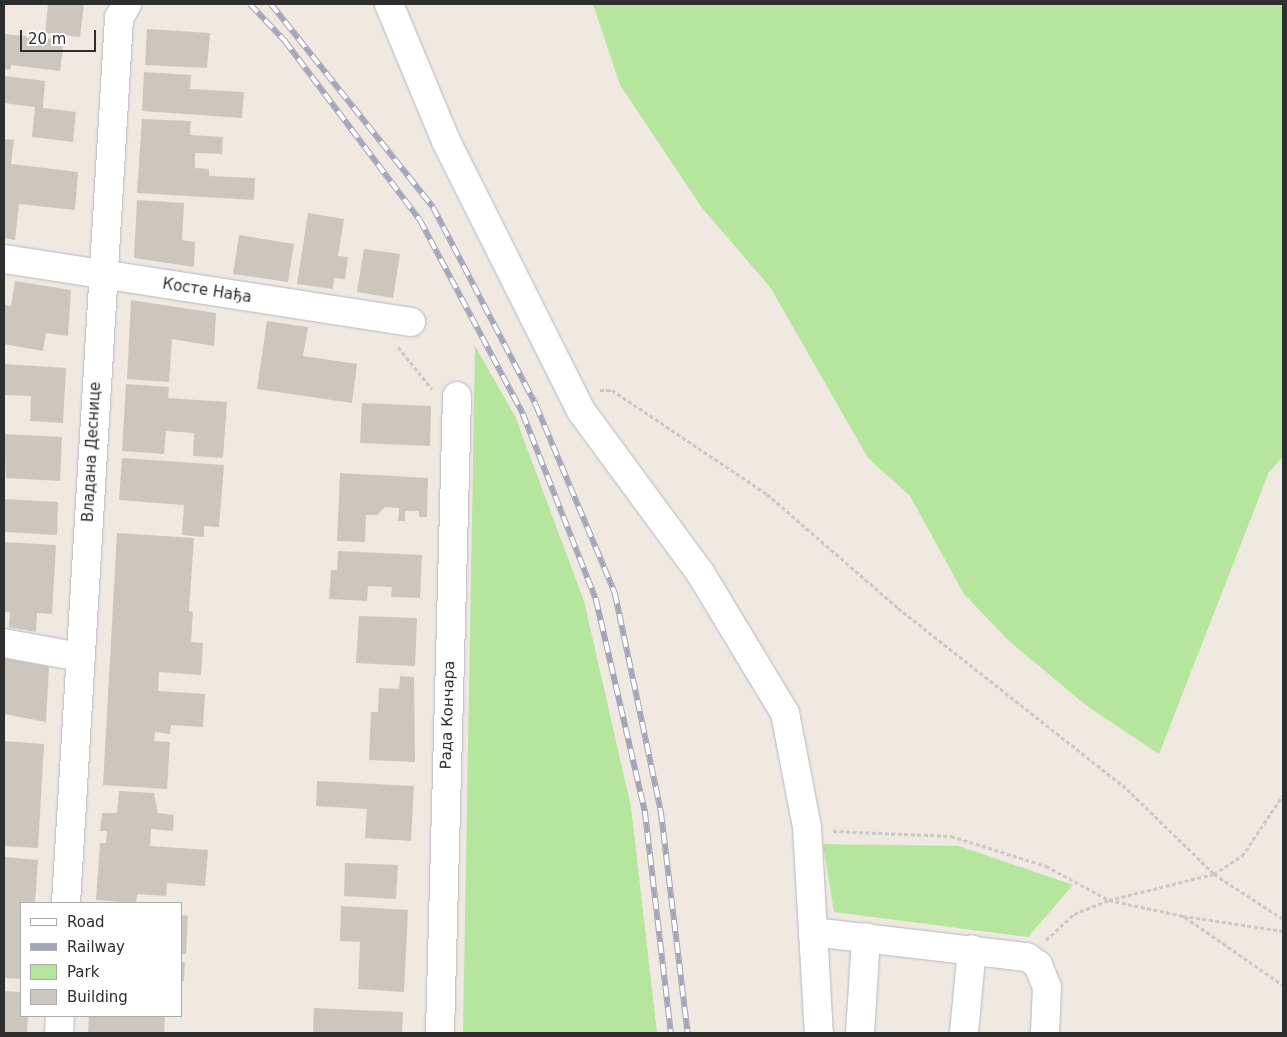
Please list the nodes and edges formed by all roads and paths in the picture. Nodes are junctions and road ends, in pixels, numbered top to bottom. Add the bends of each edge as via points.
1 (127, 4) edge
2 (389, 4) edge
3 (4, 260) edge
4 (102, 275) junction
5 (368, 316) junction
6 (411, 322) dead end
7 (572, 392) junction
8 (456, 409) joint
9 (4, 642) edge
10 (80, 657) junction
11 (1283, 794) edge
12 (807, 827) junction
13 (1214, 874) junction
14 (1109, 900) junction
15 (66, 902) edge
16 (1183, 916) junction
17 (1283, 919) edge
18 (1283, 931) edge
19 (813, 932) junction
20 (866, 937) junction
21 (972, 949) junction
22 (1027, 957) junction
23 (1283, 984) edge
24 (60, 1017) edge
25 (59, 1033) edge
26 (440, 1033) edge
27 (819, 1033) edge
28 (860, 1033) edge
29 (964, 1033) edge
30 (1045, 1033) edge

1 - 4 street, Владана Деснице via 119,18
2 - 7 street via 446,141
3 - 4 street, Косте Нађа
4 - 5 street, Косте Нађа
4 - 10 street, Владана Деснице
5 - 6 street, Косте Нађа
5 - 8 path via 381,323
7 - 12 street via 582,412 701,574 785,713
7 - 13 path via 612,390 767,494 898,608 1126,788
8 - 26 street, Рада Кончара
9 - 10 street
10 - 15 street, Владана Деснице
11 - 13 path via 1242,856
12 - 14 path via 854,834 951,836 1046,866
12 - 19 street
13 - 14 path
13 - 17 path
14 - 16 path
14 - 22 path via 1074,914
16 - 18 path
16 - 23 path
19 - 20 street
19 - 27 street
20 - 21 street
20 - 28 street
21 - 22 street
21 - 29 street
22 - 30 street via 1038,965 1047,987
24 - 25 street

